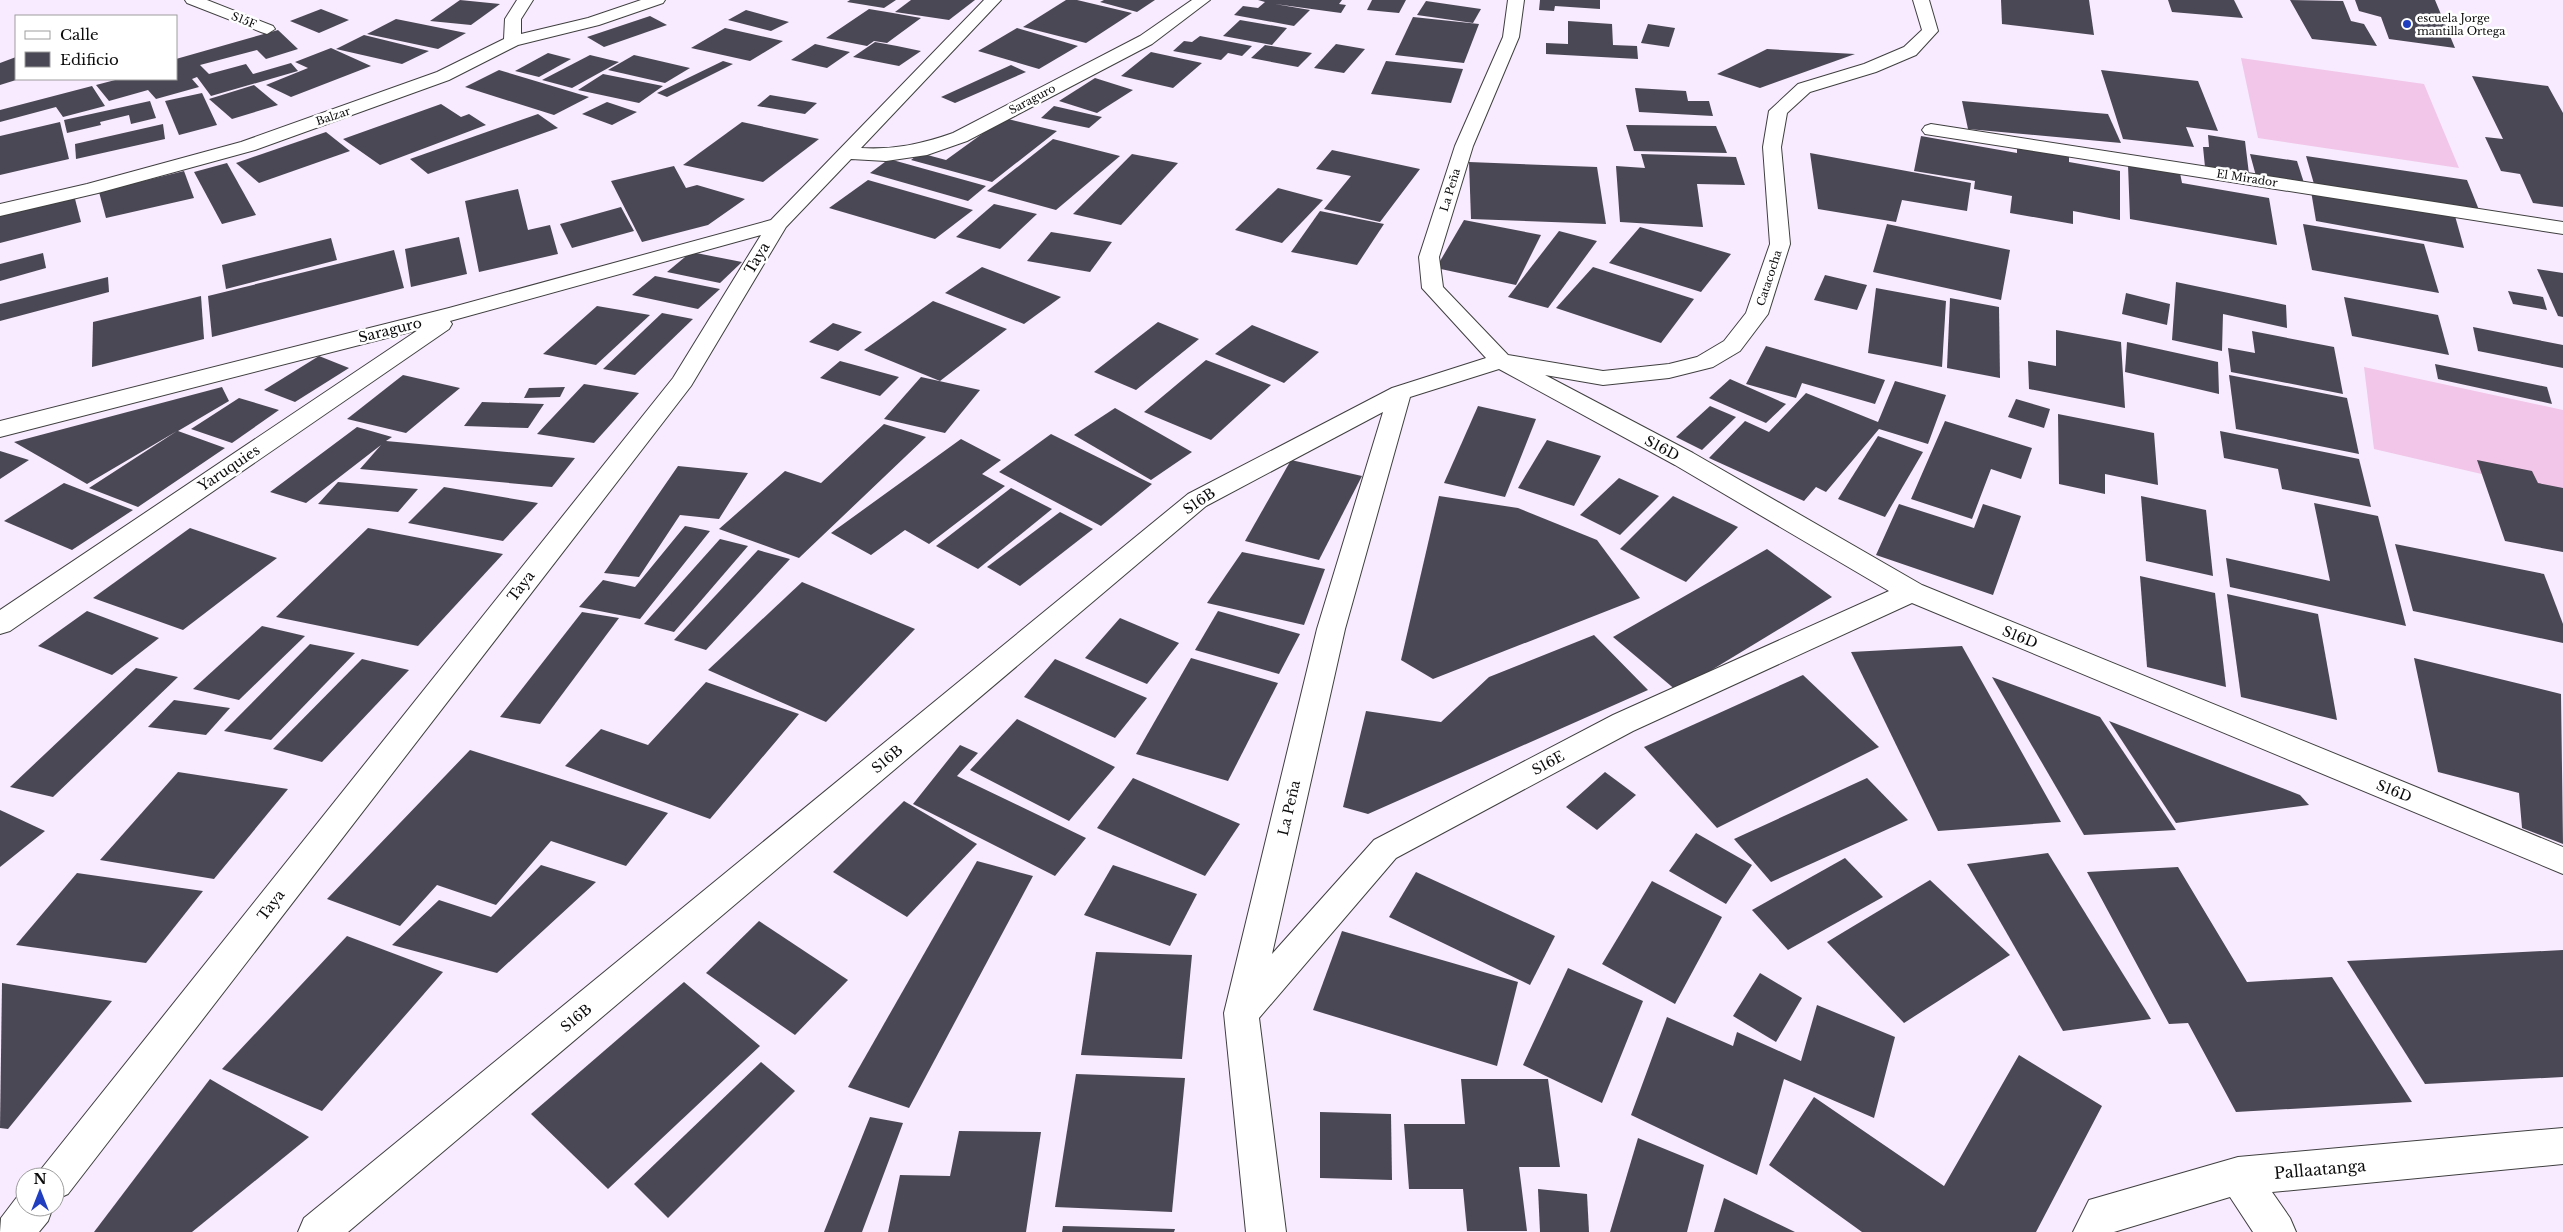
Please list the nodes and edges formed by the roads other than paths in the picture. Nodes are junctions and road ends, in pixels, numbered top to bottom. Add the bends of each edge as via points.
1 (194, 0) edge
2 (525, 0) edge
3 (657, 0) edge
4 (993, 0) edge
5 (1202, 0) edge
6 (1516, 0) edge
7 (1921, 0) edge
8 (266, 29) dead end
9 (512, 40) junction
10 (1931, 130) dead end
11 (846, 153) junction
12 (0, 210) edge
13 (778, 224) junction
14 (2563, 228) edge
15 (457, 313) junction
16 (1501, 361) junction
17 (1400, 393) junction
18 (0, 429) edge
19 (1912, 592) junction
20 (0, 624) edge
21 (2563, 861) edge
22 (1241, 1013) junction
23 (2563, 1146) edge
24 (65, 1168) edge
25 (2238, 1176) junction
26 (26, 1217) edge
27 (15, 1232) edge
28 (318, 1232) edge
29 (1266, 1232) edge
30 (2093, 1232) edge
31 (2276, 1232) edge

1 - 8 street, S15F
2 - 9 street via 513,19
3 - 9 street, Balzar via 593,22
4 - 11 street, Taya
5 - 11 street, Saraguro via 1146,40 960,137 927,149 886,154
6 - 16 street, La Peña via 1511,37 1464,146 1429,257 1433,288
7 - 16 street, Catacocha via 1930,31 1910,51 1870,68 1804,88 1778,111 1772,147 1780,244 1757,314 1732,346 1705,362 1670,371 1603,378
9 - 12 street, Balzar via 443,76 248,146
10 - 14 street, El Mirador
11 - 13 street, Taya
13 - 15 street, Saraguro
13 - 24 street, Taya via 683,381
15 - 18 street, Saraguro
15 - 20 street, Yaruquies
16 - 17 street, S16B
16 - 19 street, S16D via 1684,459
17 - 22 street, La Peña via 1331,629
17 - 28 street, S16B via 1197,500
19 - 21 street, S16D
19 - 22 street, S16E via 1623,723 1384,849
22 - 29 street, La Peña
23 - 25 street, Pallaatanga
25 - 30 street, Pallaatanga via 2103,1214
25 - 31 street
26 - 27 street

